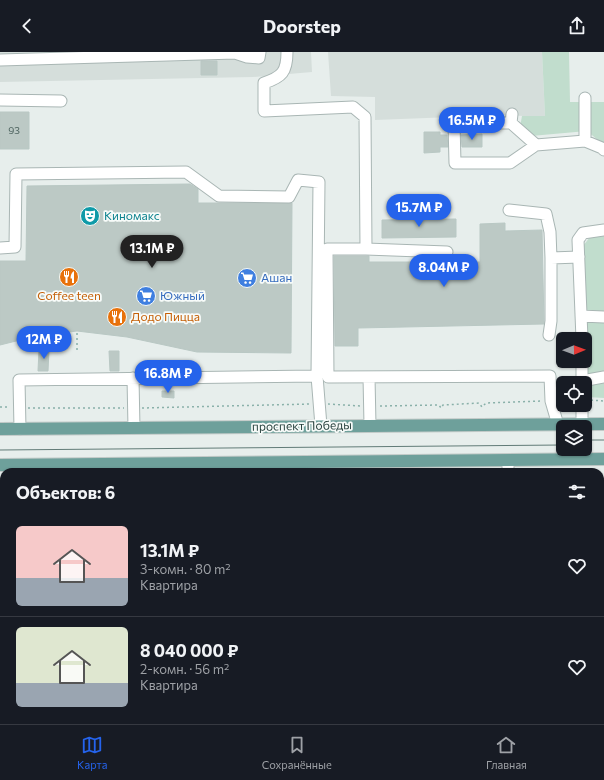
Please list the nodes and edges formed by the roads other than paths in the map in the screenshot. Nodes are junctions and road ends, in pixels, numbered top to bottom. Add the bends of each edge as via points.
1 (260, 52) edge
2 (287, 52) edge
3 (0, 60) edge
4 (584, 98) dead end
5 (0, 100) edge
6 (61, 102) dead end
7 (585, 141) junction
8 (536, 145) junction
9 (604, 150) edge
10 (509, 210) dead end
11 (604, 230) edge
12 (0, 248) edge
13 (366, 249) junction
14 (447, 252) dead end
15 (579, 257) junction
16 (551, 258) junction
17 (581, 316) junction
18 (604, 317) edge
19 (582, 332) edge
20 (549, 335) dead end
21 (317, 376) junction
22 (369, 377) junction
23 (604, 377) edge
24 (133, 378) junction
25 (592, 380) edge
26 (557, 420) edge
27 (592, 424) edge
28 (604, 424) edge
29 (556, 425) edge
30 (321, 426) junction
31 (370, 426) junction
32 (134, 428) junction
33 (0, 429) edge
34 (20, 429) junction
35 (604, 459) edge
36 (0, 465) edge
37 (508, 466) edge

1 - 3 street via 259,58 236,53
2 - 13 street via 284,72 277,79 264,83 264,111 353,107 365,117
4 - 7 street
5 - 6 street
7 - 8 street
7 - 9 street
8 - 8 street via 511,118 454,123 455,163 510,162
10 - 16 street via 546,214
11 - 15 street via 583,233 578,240
12 - 21 street via 15,247 16,174 186,172 219,196 289,197 298,180 319,182
13 - 14 street
13 - 22 street via 327,249 328,377
15 - 16 street
15 - 17 street
16 - 20 street
17 - 18 street
17 - 19 street
21 - 24 street
21 - 30 street
22 - 26 street via 550,376 551,401
22 - 31 street
23 - 25 street
24 - 32 street
24 - 34 street via 18,380
27 - 28 main road, проспект Победы
29 - 31 main road, проспект Победы
30 - 31 main road, проспект Победы
30 - 32 main road, проспект Победы
32 - 34 main road, проспект Победы
33 - 34 main road, проспект Победы
35 - 37 main road
36 - 37 main road

